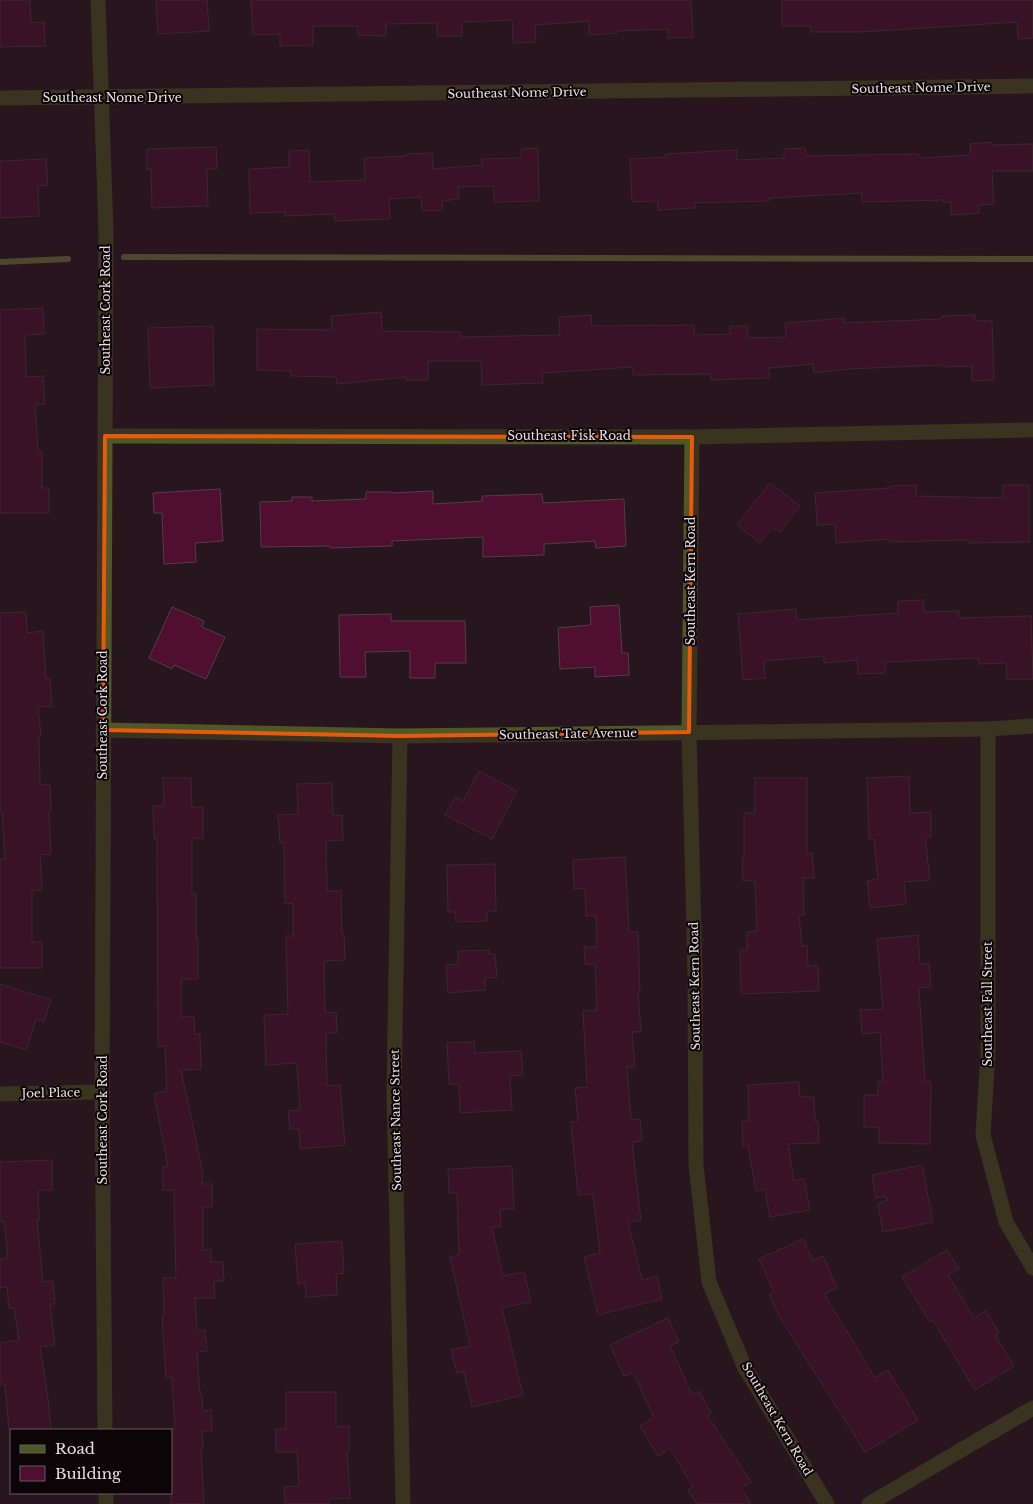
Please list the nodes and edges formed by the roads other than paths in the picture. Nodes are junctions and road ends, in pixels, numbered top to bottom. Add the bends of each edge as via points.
1 (98, 0) edge
2 (1033, 86) edge
3 (0, 98) edge
4 (101, 98) junction
5 (1033, 430) edge
6 (105, 436) junction
7 (692, 437) junction
8 (1033, 726) edge
9 (988, 728) junction
10 (103, 730) junction
11 (689, 732) junction
12 (400, 736) junction
13 (102, 1092) junction
14 (0, 1094) edge
15 (1033, 1268) edge
16 (1033, 1408) edge
17 (105, 1429) edge
18 (404, 1504) edge
19 (827, 1504) edge
20 (869, 1504) edge

1 - 4 street, Southeast Cork Road
2 - 4 street, Southeast Nome Drive
3 - 4 street, Southeast Nome Drive
4 - 6 street, Southeast Cork Road via 106,232
5 - 7 street, Southeast Fisk Road
6 - 7 street, Southeast Fisk Road
6 - 10 street, Southeast Cork Road
7 - 11 street, Southeast Kern Road
8 - 9 street, Southeast Tate Avenue
9 - 11 street, Southeast Tate Avenue
9 - 15 street, Southeast Fall Street via 988,1052 983,1135 1006,1222
10 - 12 street, Southeast Tate Avenue
10 - 13 street, Southeast Cork Road
11 - 12 street, Southeast Tate Avenue
11 - 19 street, Southeast Kern Road via 696,1165 709,1282 746,1368
12 - 18 street, Southeast Nance Street via 394,1092
13 - 14 street, Joel Place
13 - 17 street, Southeast Cork Road
16 - 20 street

